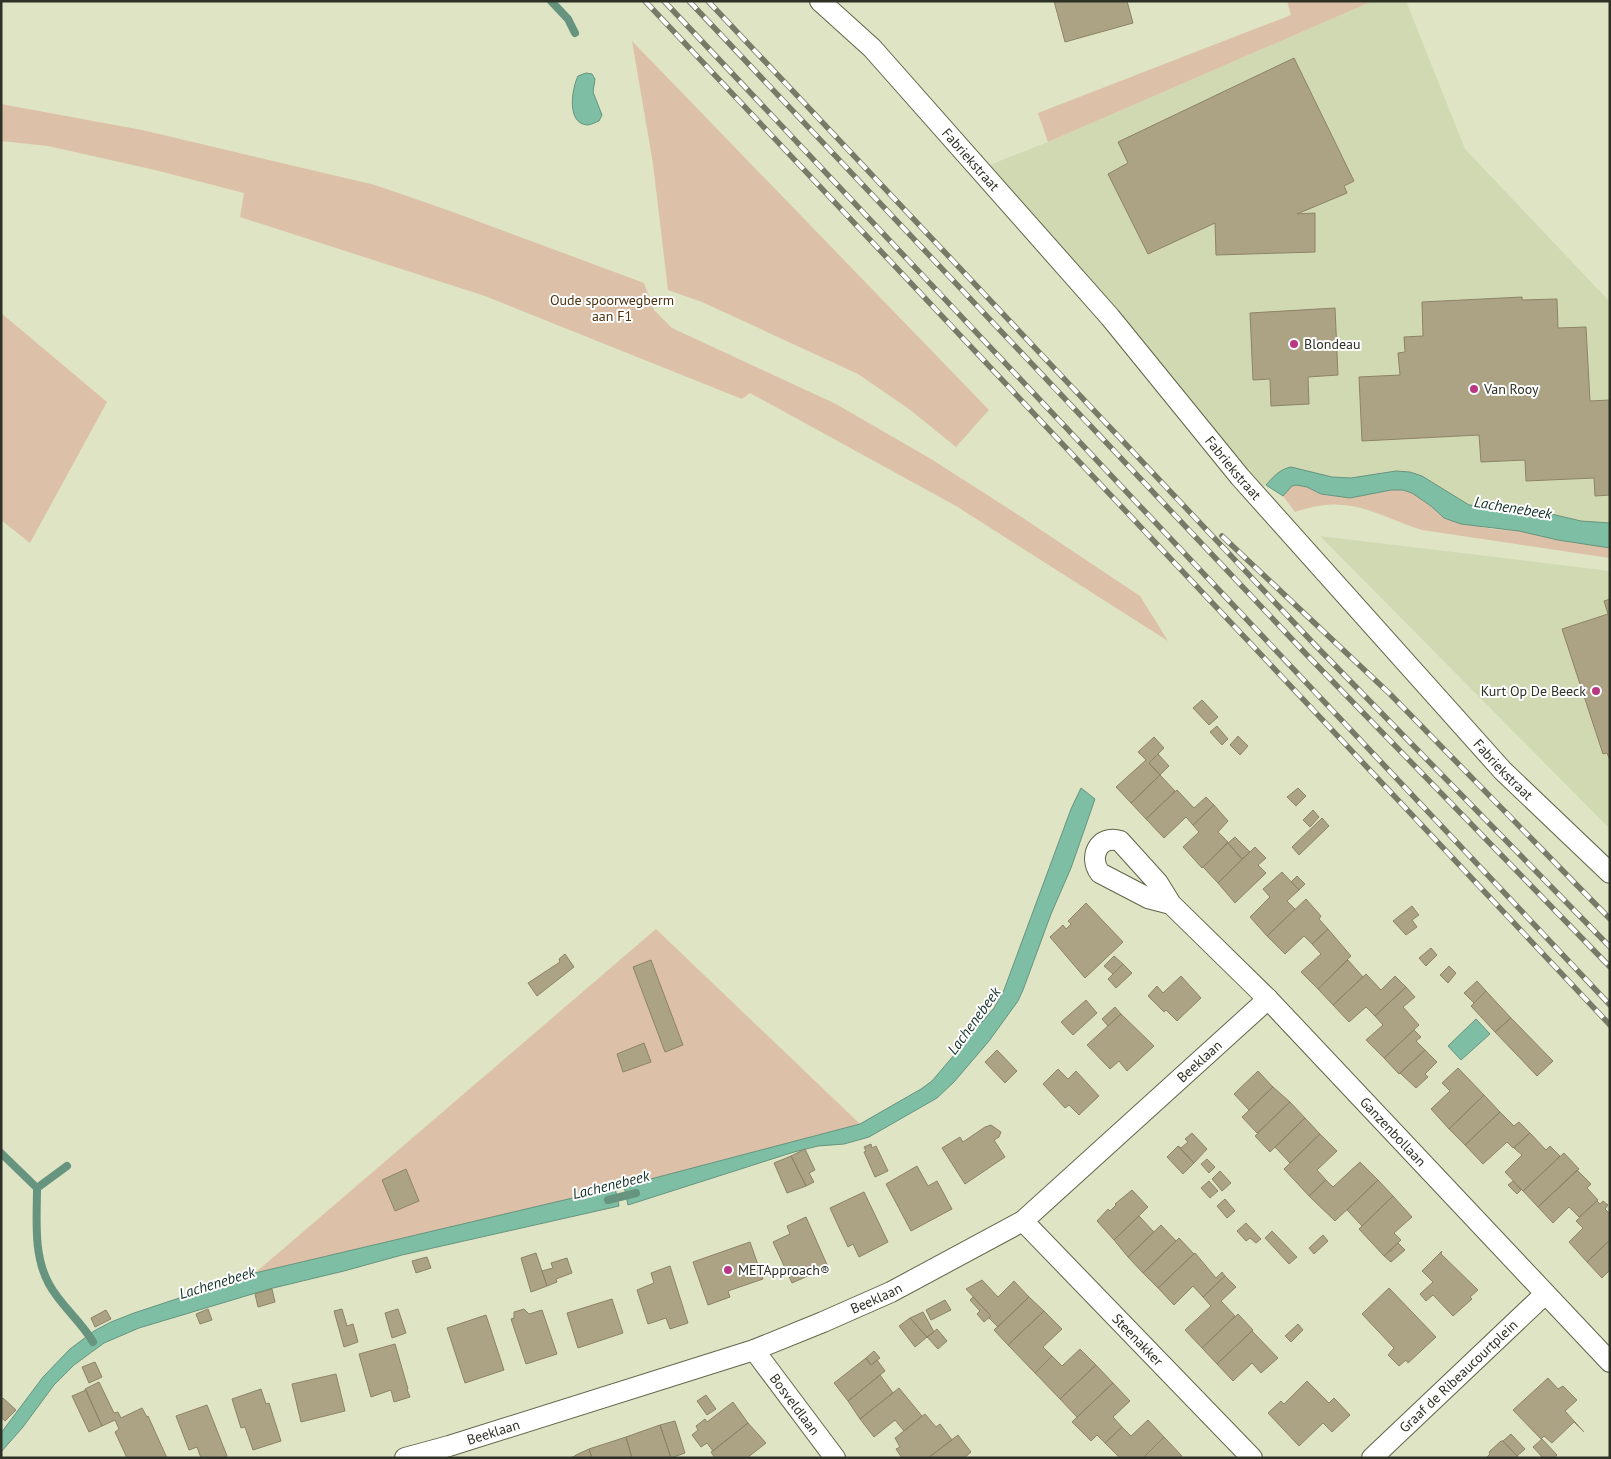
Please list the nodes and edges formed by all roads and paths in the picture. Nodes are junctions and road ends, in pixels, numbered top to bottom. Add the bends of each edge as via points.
1 (820, 1) edge
2 (1610, 873) edge
3 (1171, 904) dead end
4 (1268, 999) junction
5 (1022, 1221) junction
6 (1545, 1294) junction
7 (754, 1350) junction
8 (1610, 1362) edge
9 (451, 1452) edge
10 (405, 1458) edge
11 (835, 1458) edge
12 (1252, 1458) edge
13 (1372, 1458) edge

1 - 2 street, Fabriekstraat via 872,48 1110,317 1288,532 1503,771
3 - 4 street, Ganzenbollaan
4 - 5 street, Beeklaan
4 - 6 street, Ganzenbollaan
5 - 7 street, Beeklaan via 891,1292
5 - 12 street, Steenakker
6 - 8 street, Ganzenbollaan
6 - 13 street, Graaf de Ribeaucourtplein
7 - 9 street, Beeklaan
7 - 11 street, Bosveldlaan
9 - 10 street, Beeklaan

